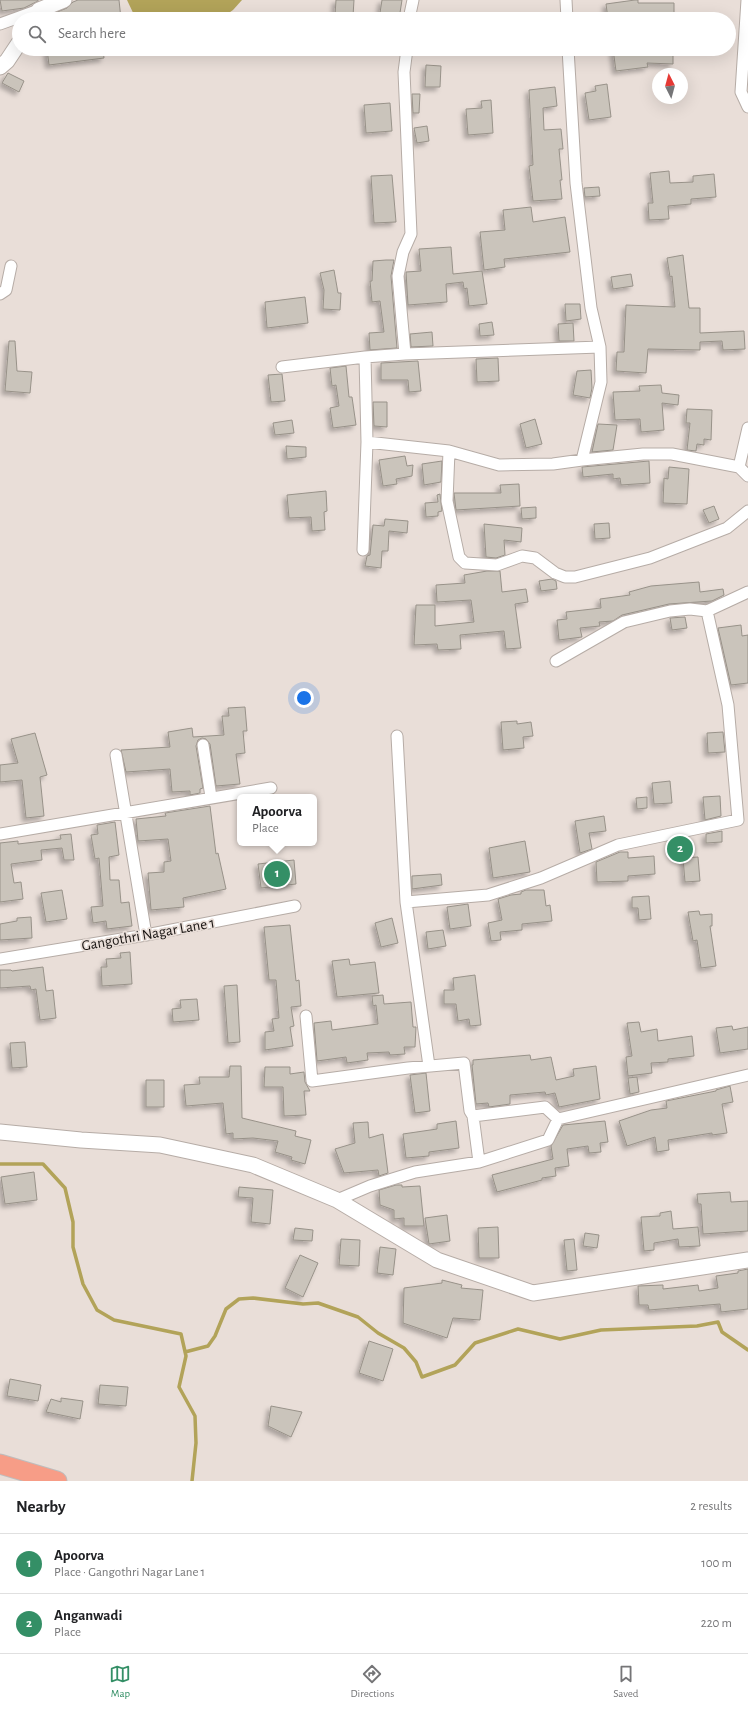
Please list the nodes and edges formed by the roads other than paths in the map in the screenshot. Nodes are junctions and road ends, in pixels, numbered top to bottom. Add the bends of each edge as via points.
1 (64, 0) edge
2 (413, 0) edge
3 (566, 0) edge
4 (747, 0) edge
5 (37, 10) edge
6 (410, 12) edge
7 (567, 12) edge
8 (12, 19) edge
9 (0, 23) edge
10 (12, 54) edge
11 (406, 56) edge
12 (568, 56) edge
13 (0, 67) edge
14 (748, 107) edge
15 (11, 266) dead end
16 (0, 294) edge
17 (600, 348) junction
18 (405, 354) junction
19 (365, 357) junction
20 (282, 367) dead end
21 (748, 428) edge
22 (367, 442) junction
23 (449, 451) junction
24 (582, 460) junction
25 (739, 467) junction
26 (748, 476) edge
27 (748, 511) edge
28 (363, 550) dead end
29 (748, 592) edge
30 (707, 611) junction
31 (556, 661) dead end
32 (397, 736) dead end
33 (203, 745) dead end
34 (116, 755) dead end
35 (271, 788) dead end
36 (211, 797) junction
37 (126, 813) junction
38 (743, 822) edge
39 (0, 834) edge
40 (406, 902) junction
41 (295, 906) dead end
42 (146, 935) junction
43 (0, 959) edge
44 (306, 1016) dead end
45 (429, 1066) junction
46 (748, 1075) edge
47 (473, 1116) junction
48 (558, 1119) junction
49 (0, 1132) edge
50 (479, 1162) junction
51 (337, 1200) junction
52 (748, 1260) edge
53 (0, 1464) edge
54 (0, 1477) edge
55 (13, 1481) edge
56 (56, 1481) edge

1 - 5 street
2 - 6 street
3 - 7 street
4 - 14 street via 741,92
8 - 9 street
10 - 13 street
11 - 18 street via 404,72 411,234 403,252 398,276
12 - 17 street via 576,183 591,308
15 - 16 street via 6,290
17 - 18 street
17 - 24 street via 600,382
18 - 19 street
19 - 20 street
19 - 22 street
21 - 25 street
22 - 23 street
22 - 28 street
23 - 24 street via 499,465 553,464
23 - 27 street via 447,500 459,557 465,563 497,565 522,556 535,558 565,577 575,577 650,558 727,528
24 - 25 street via 672,454
25 - 26 street
29 - 30 street
30 - 31 street via 670,611 624,622
30 - 38 street via 728,706
32 - 40 street
33 - 36 street
34 - 37 street
35 - 36 street
36 - 37 street
37 - 39 street
37 - 42 street
38 - 40 street via 618,845 542,878 488,895
40 - 45 street
41 - 42 street, Gangothri Nagar Lane 1
42 - 43 street, Gangothri Nagar Lane 1
44 - 45 street via 312,1081
45 - 47 street via 464,1063 470,1111
46 - 48 street
47 - 48 street via 545,1107
47 - 50 street
48 - 50 street via 548,1140
49 - 51 street via 160,1145 253,1165
50 - 51 street via 415,1172 370,1186
51 - 52 street via 437,1260 533,1293
53 - 56 highway
54 - 55 highway

